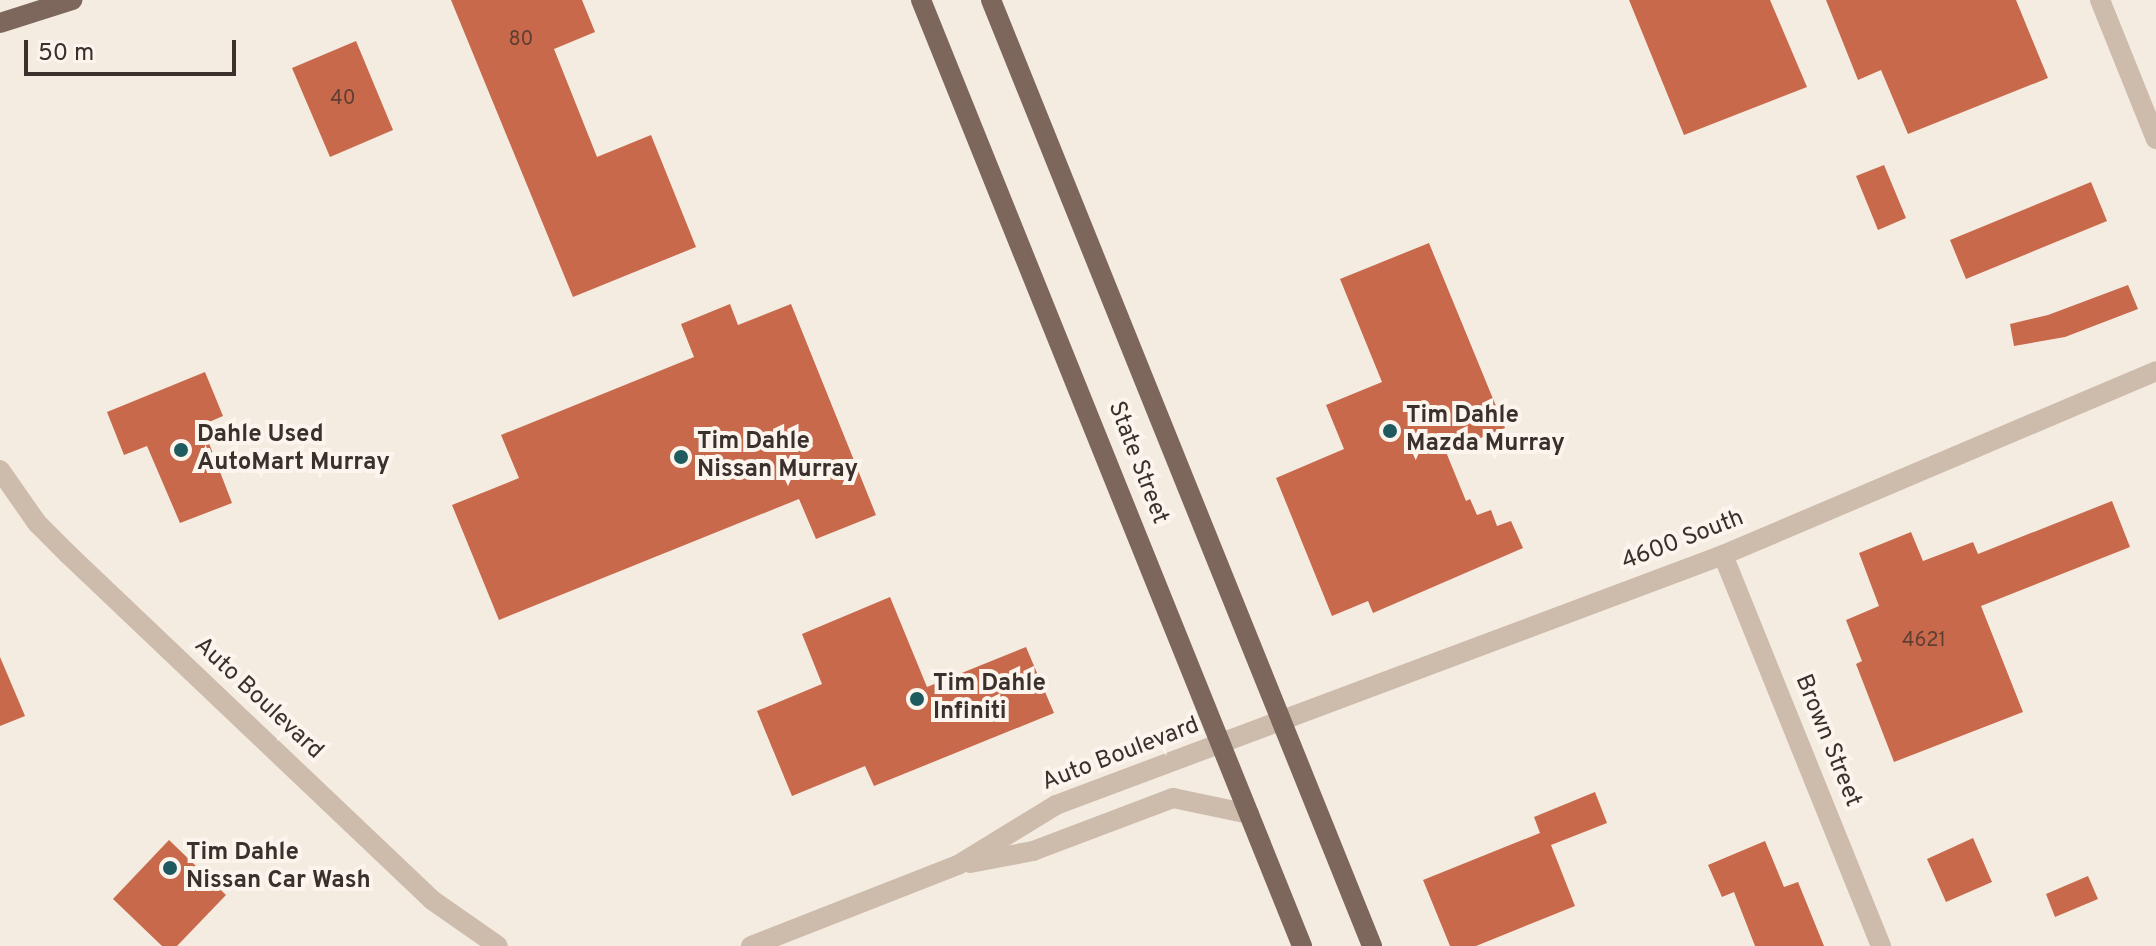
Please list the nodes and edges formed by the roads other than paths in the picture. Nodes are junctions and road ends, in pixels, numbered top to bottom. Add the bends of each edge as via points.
1 (72, 0) edge
2 (921, 0) edge
3 (991, 0) edge
4 (2100, 0) edge
5 (0, 23) edge
6 (2156, 139) edge
7 (2156, 371) edge
8 (0, 470) edge
9 (1723, 555) junction
10 (1281, 722) junction
11 (1222, 745) junction
12 (1249, 814) junction
13 (958, 865) junction
14 (498, 946) edge
15 (751, 946) edge
16 (1302, 946) edge
17 (1372, 946) edge
18 (1881, 946) edge

1 - 5 main road
2 - 11 main road, State Street
3 - 10 main road, State Street
4 - 6 street
7 - 9 street, 4600 South
8 - 14 street, Auto Boulevard via 37,523 92,577 432,900
9 - 10 street, 4600 South
9 - 18 street, Brown Street
10 - 11 street, 4600 South
10 - 17 main road, State Street
11 - 12 main road, State Street
11 - 13 street, Auto Boulevard via 1056,805
12 - 13 street, Auto Boulevard via 1173,798 1033,851
12 - 16 main road, State Street
13 - 15 street, Auto Boulevard

